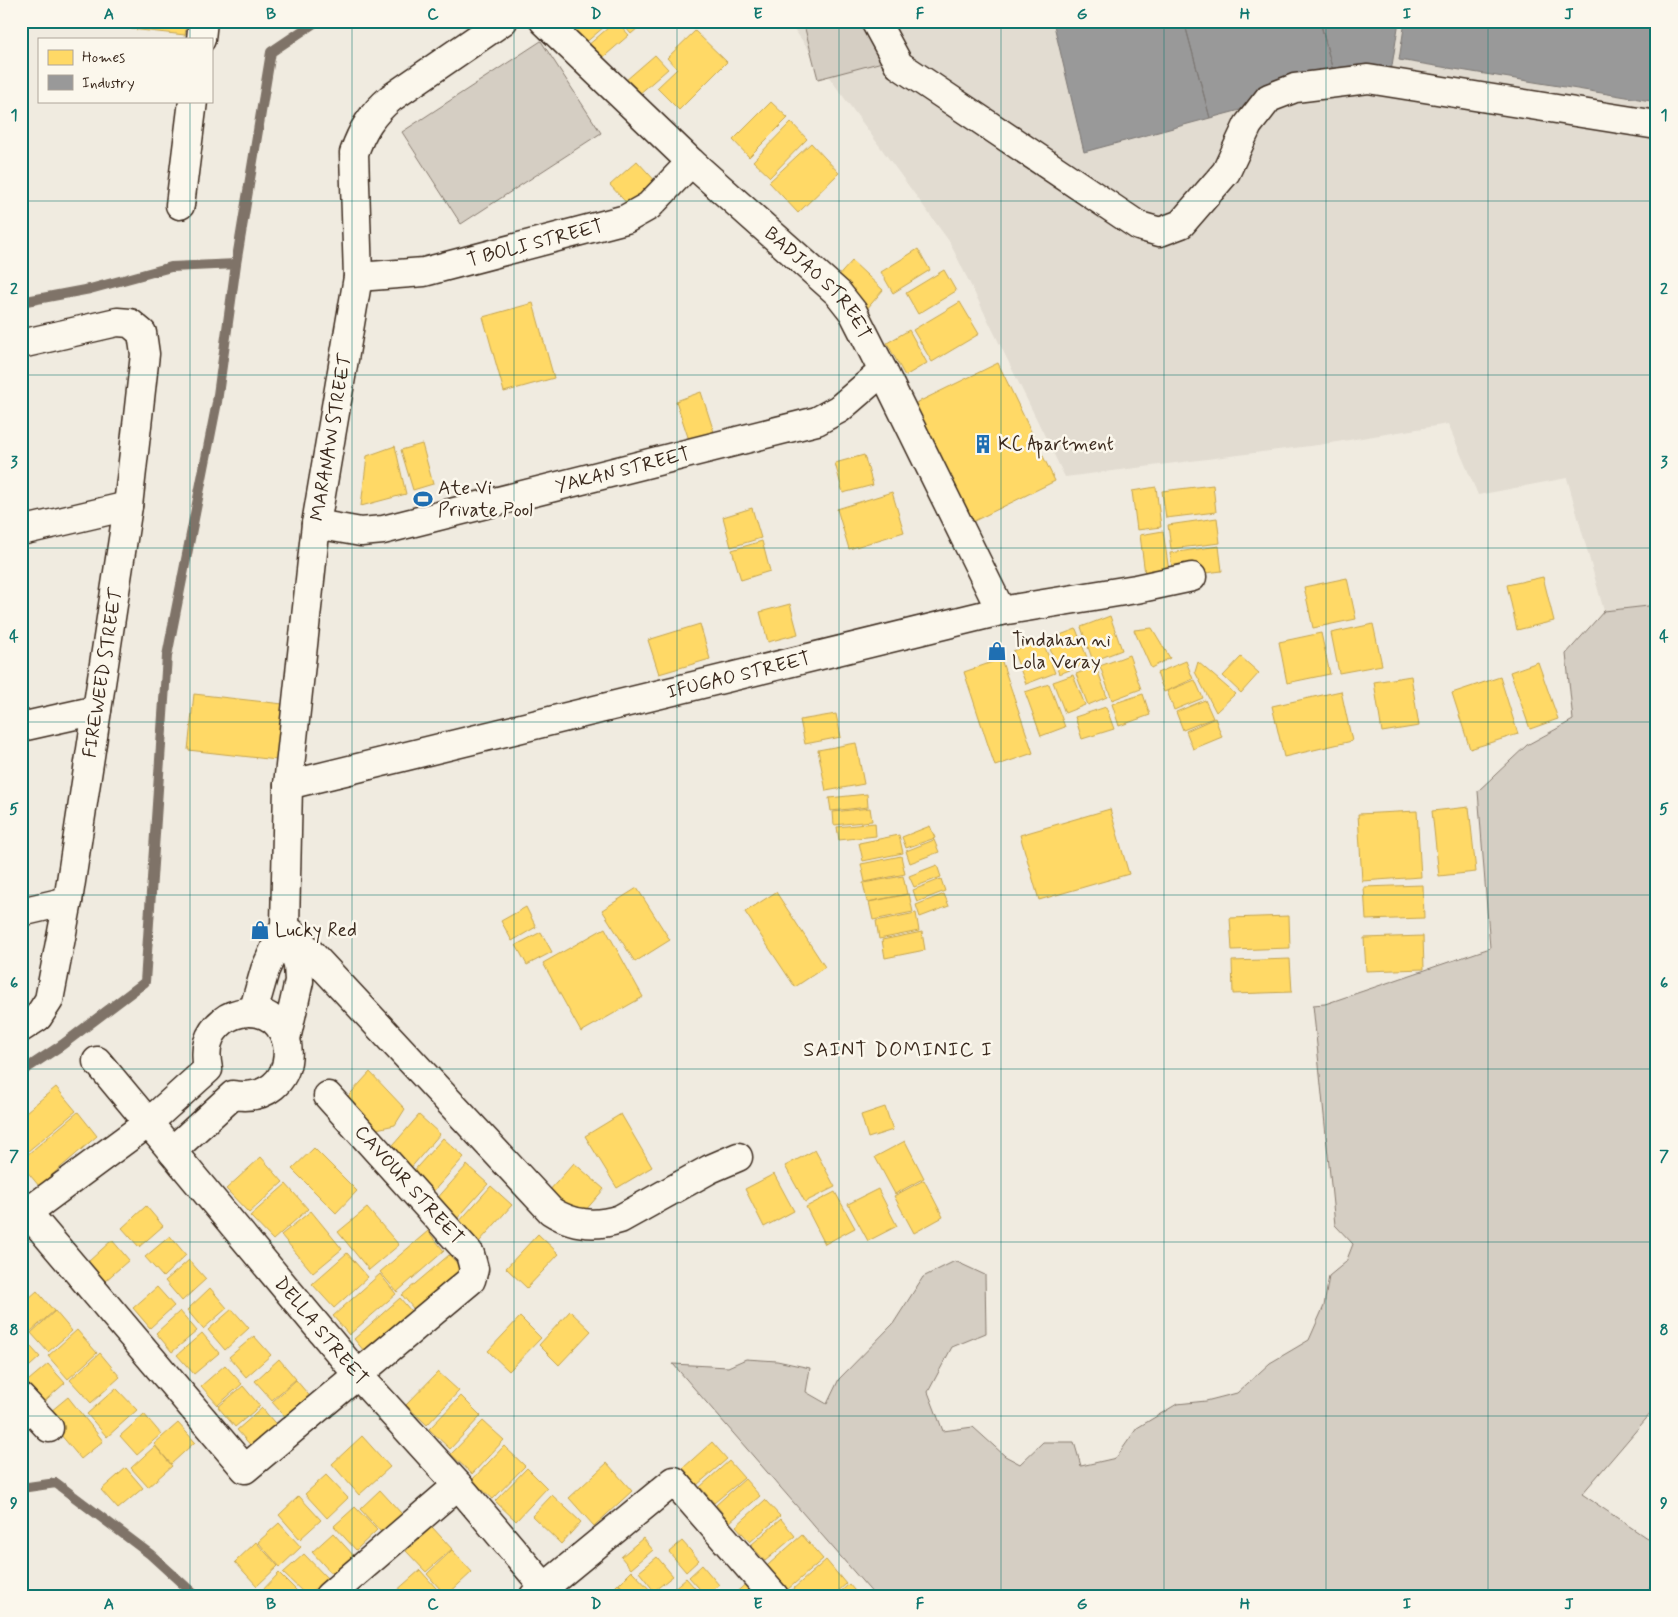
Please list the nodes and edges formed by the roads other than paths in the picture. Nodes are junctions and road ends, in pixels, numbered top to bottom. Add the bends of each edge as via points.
1 (203, 21) edge
2 (503, 21) edge
3 (544, 21) edge
4 (875, 21) edge
5 (201, 38) edge
6 (193, 102) edge
7 (1657, 125) edge
8 (690, 162) junction
9 (180, 205) dead end
10 (358, 277) junction
11 (21, 344) edge
12 (883, 371) junction
13 (128, 506) junction
14 (316, 524) junction
15 (21, 531) edge
16 (1192, 578) dead end
17 (1001, 611) junction
18 (97, 710) junction
19 (21, 727) edge
20 (288, 785) junction
21 (68, 901) junction
22 (21, 912) edge
23 (286, 926) junction
24 (253, 1012) junction
25 (21, 1028) edge
26 (286, 1038) junction
27 (97, 1061) dead end
28 (328, 1096) dead end
29 (148, 1123) junction
30 (172, 1151) junction
31 (738, 1157) dead end
32 (24, 1215) edge
33 (358, 1375) junction
34 (21, 1398) edge
35 (49, 1428) dead end
36 (458, 1485) junction
37 (544, 1593) edge
38 (329, 1596) edge
39 (774, 1596) edge

1 - 5 street
2 - 10 street, MARANAW STREET via 390,98 374,113 360,134 354,153
3 - 8 street, BADJAO STREET
4 - 7 street via 899,65 1139,226 1160,232 1181,224 1226,172 1248,125 1269,98 1295,88 1368,79
6 - 9 street
8 - 10 street, T BOLI STREET via 649,206 626,219 424,272
8 - 12 street, BADJAO STREET via 838,293 852,312
10 - 14 street, MARANAW STREET
11 - 13 street, FIREWEED STREET via 117,322 130,323 142,333 145,354
12 - 14 street, YAKAN STREET via 839,409 817,422 384,530 361,532
12 - 17 street, BADJAO STREET
13 - 15 street
13 - 18 street, FIREWEED STREET
14 - 20 street, MARANAW STREET
16 - 17 street, IFUGAO STREET
17 - 20 street, IFUGAO STREET
18 - 19 street
18 - 21 street, FIREWEED STREET
20 - 23 street, MARANAW STREET
21 - 22 street
21 - 25 street, FIREWEED STREET via 49,1000 38,1017
23 - 24 street, MARANAW STREET via 264,970
23 - 26 street, MARANAW STREET via 298,964 299,981
23 - 31 street via 544,1204 560,1216 592,1224 612,1222
24 - 26 street via 278,1025
24 - 29 street via 226,1018 215,1027 205,1054 208,1069
26 - 30 street, MARANAW STREET via 288,1065 272,1088 261,1095 233,1095
27 - 29 street, DELLA STREET
28 - 33 street, CAVOUR STREET via 470,1254 474,1269 471,1280
29 - 30 street, DELLA STREET
29 - 32 street
30 - 33 street, DELLA STREET
32 - 33 street via 245,1469
33 - 36 street, DELLA STREET
34 - 35 street
36 - 37 street, DELLA STREET
36 - 38 street
37 - 39 street via 674,1481

